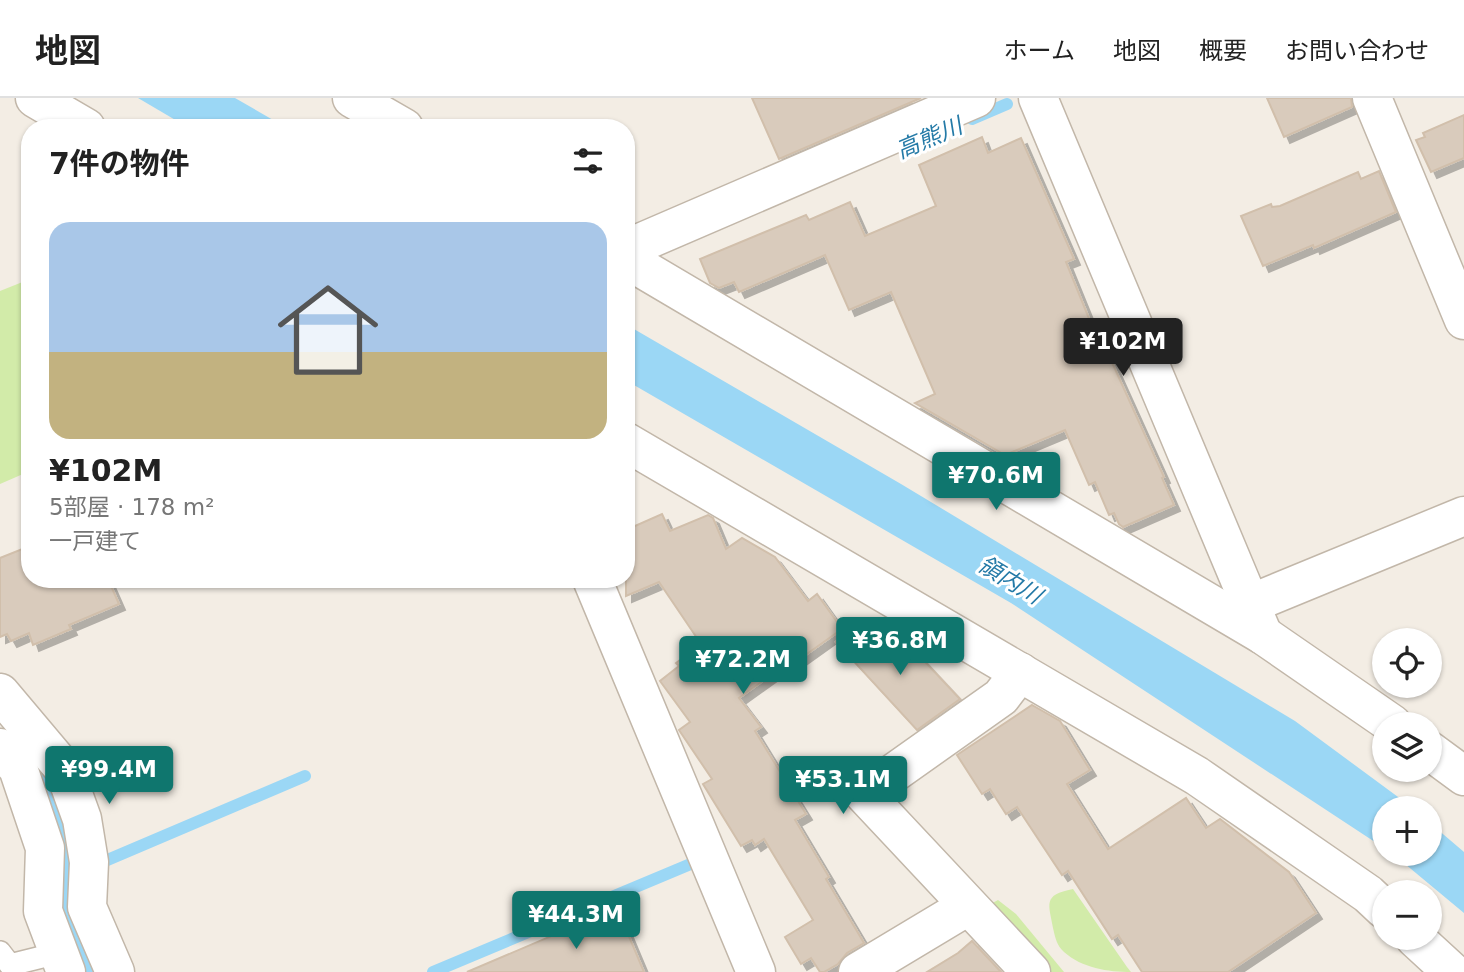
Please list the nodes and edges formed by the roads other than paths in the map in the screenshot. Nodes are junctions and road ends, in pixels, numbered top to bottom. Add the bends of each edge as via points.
1 (35, 98) edge
2 (352, 98) edge
3 (976, 98) edge
4 (1038, 98) edge
5 (1372, 98) edge
6 (393, 116) edge
7 (71, 119) edge
8 (635, 245) edge
9 (635, 264) edge
10 (1464, 320) edge
11 (635, 447) edge
12 (1464, 516) edge
13 (596, 588) edge
14 (1256, 620) junction
15 (1020, 672) junction
16 (0, 693) edge
17 (1376, 712) edge
18 (0, 748) edge
19 (1442, 760) edge
20 (1464, 776) edge
21 (1372, 898) edge
22 (968, 906) junction
23 (1428, 950) edge
24 (0, 953) edge
25 (62, 963) edge
26 (115, 972) edge
27 (756, 972) edge
28 (858, 972) edge
29 (1031, 972) edge
30 (1452, 972) edge

1 - 7 street
2 - 6 street
3 - 8 street
4 - 14 street
5 - 10 street
9 - 14 street
11 - 15 street
12 - 14 street
13 - 27 street
14 - 17 street
15 - 21 street via 1197,776
15 - 22 street via 1001,697 864,794
16 - 26 street via 64,769 82,819 89,862 87,906
18 - 25 street via 18,768 46,848 43,911
19 - 20 street
22 - 28 street
22 - 29 street
23 - 30 street
24 - 25 lane via 10,965

